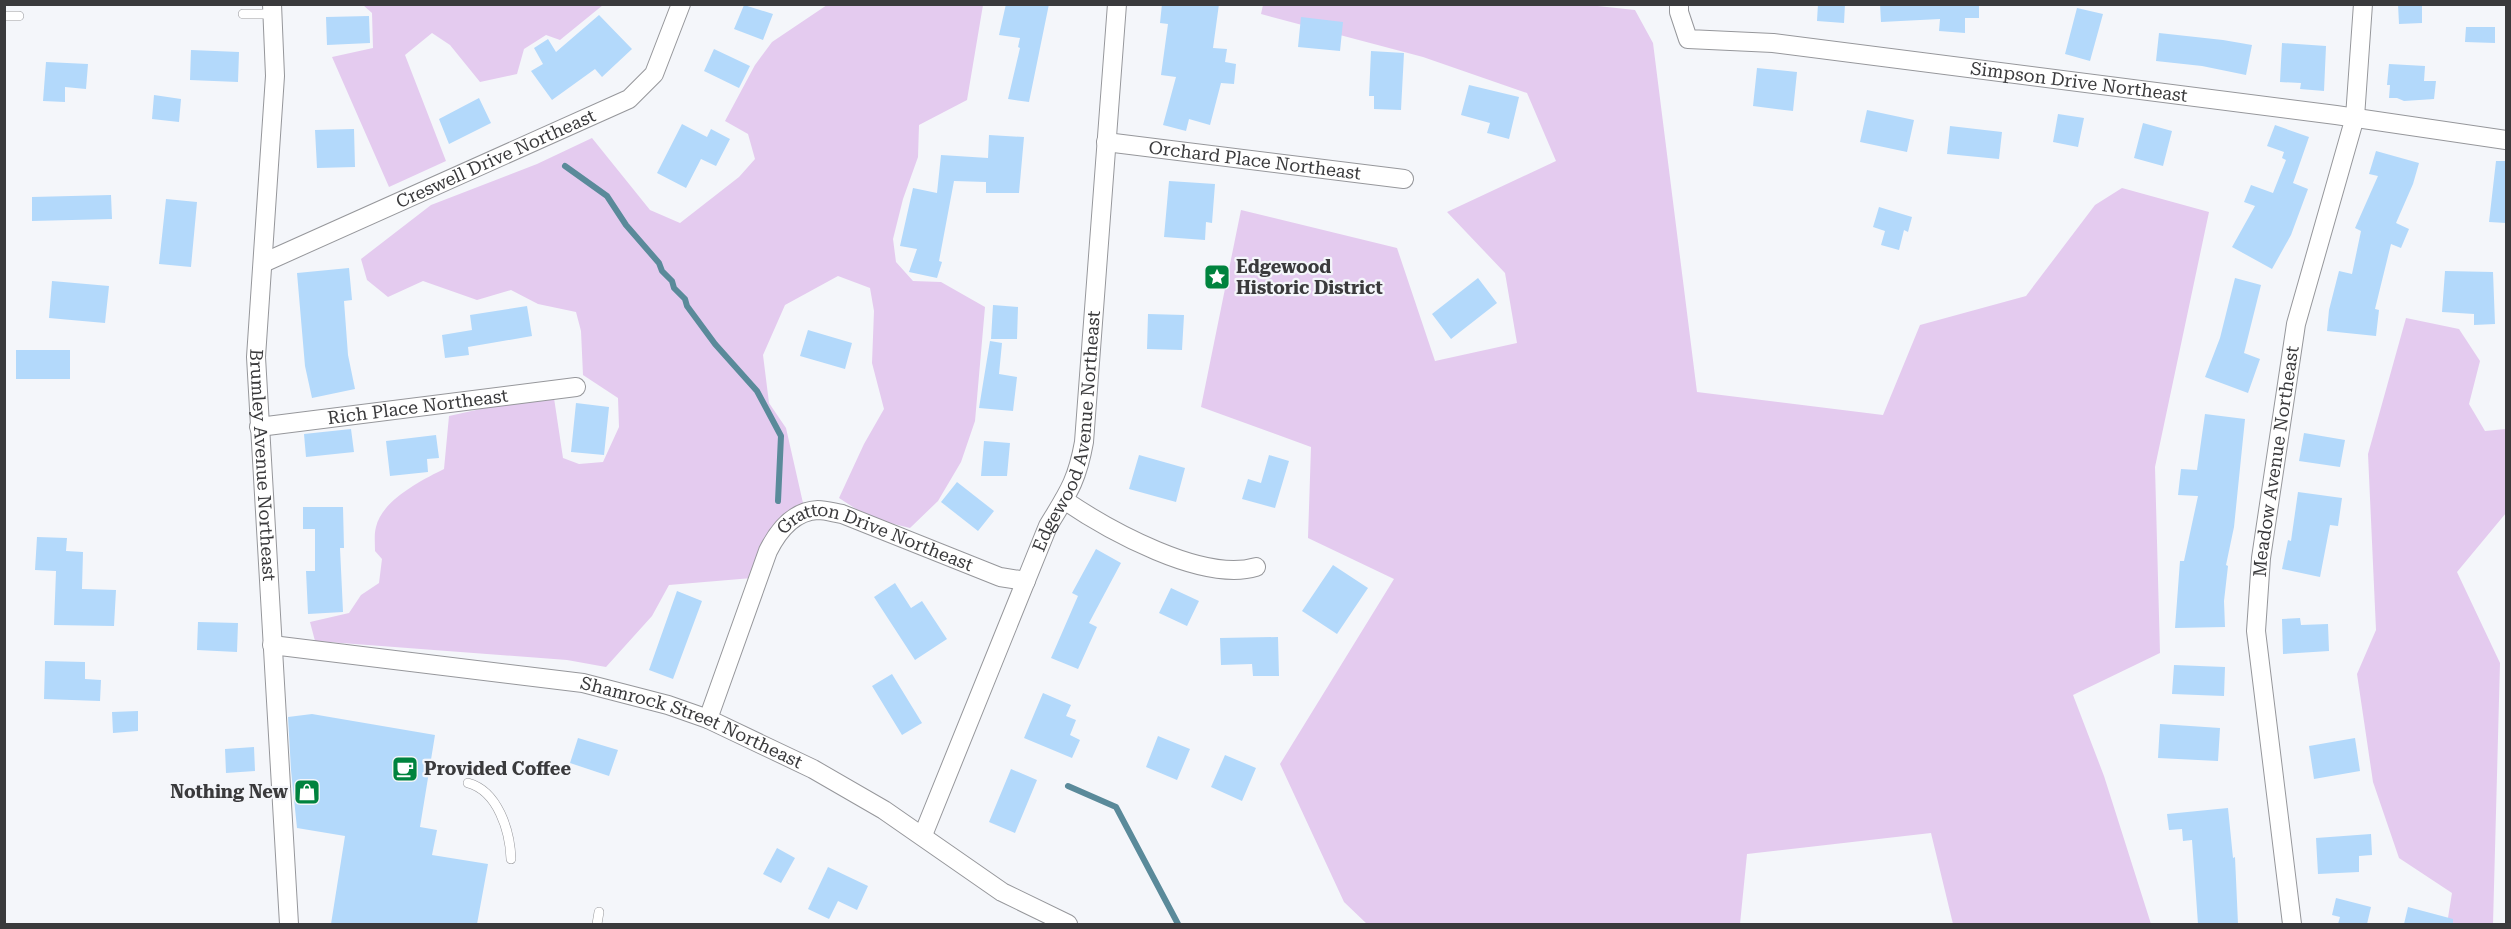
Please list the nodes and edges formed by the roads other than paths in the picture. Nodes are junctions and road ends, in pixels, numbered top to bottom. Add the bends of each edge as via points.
1 (681, 4) edge
2 (1117, 4) edge
3 (1679, 4) edge
4 (2363, 4) edge
5 (272, 9) edge
6 (243, 14) dead end
7 (4, 16) edge
8 (19, 16) dead end
9 (2355, 117) junction
10 (2506, 140) edge
11 (1106, 141) junction
12 (1404, 179) dead end
13 (263, 263) junction
14 (576, 387) dead end
15 (259, 427) junction
16 (1064, 500) junction
17 (1256, 567) dead end
18 (1026, 581) junction
19 (272, 645) junction
20 (708, 719) junction
21 (468, 783) dead end
22 (923, 836) junction
23 (511, 859) dead end
24 (599, 912) dead end
25 (289, 924) edge
26 (597, 924) edge
27 (1068, 924) edge
28 (2292, 924) edge

1 - 13 street, Creswell Drive Northeast via 654,74 629,99
2 - 11 street, Edgewood Avenue Northeast
3 - 9 street, Simpson Drive Northeast via 1688,39 1773,43
4 - 9 street, Meadow Avenue Northeast
5 - 6 lane
5 - 13 street, Brumley Avenue Northeast via 275,76
7 - 8 lane
9 - 10 street, Simpson Drive Northeast
9 - 28 street, Meadow Avenue Northeast via 2296,324 2261,558 2256,631
11 - 12 street, Orchard Place Northeast
11 - 16 street, Edgewood Avenue Northeast via 1084,442 1079,472
13 - 15 street, Brumley Avenue Northeast via 256,357
14 - 15 street, Rich Place Northeast
15 - 19 street, Brumley Avenue Northeast
16 - 17 street via 1121,535 1187,562 1225,572
16 - 18 street, Edgewood Avenue Northeast via 1048,526
18 - 20 street, Gratton Drive Northeast via 1000,577 842,514 818,510 803,514 776,534 768,551
18 - 22 street, Edgewood Avenue Northeast
19 - 20 street, Shamrock Street Northeast via 583,683
19 - 25 street, Brumley Avenue Northeast
20 - 22 street, Shamrock Street Northeast via 813,768
21 - 23 lane via 484,790 505,824
22 - 27 street, Shamrock Street Northeast via 969,872
24 - 26 lane

